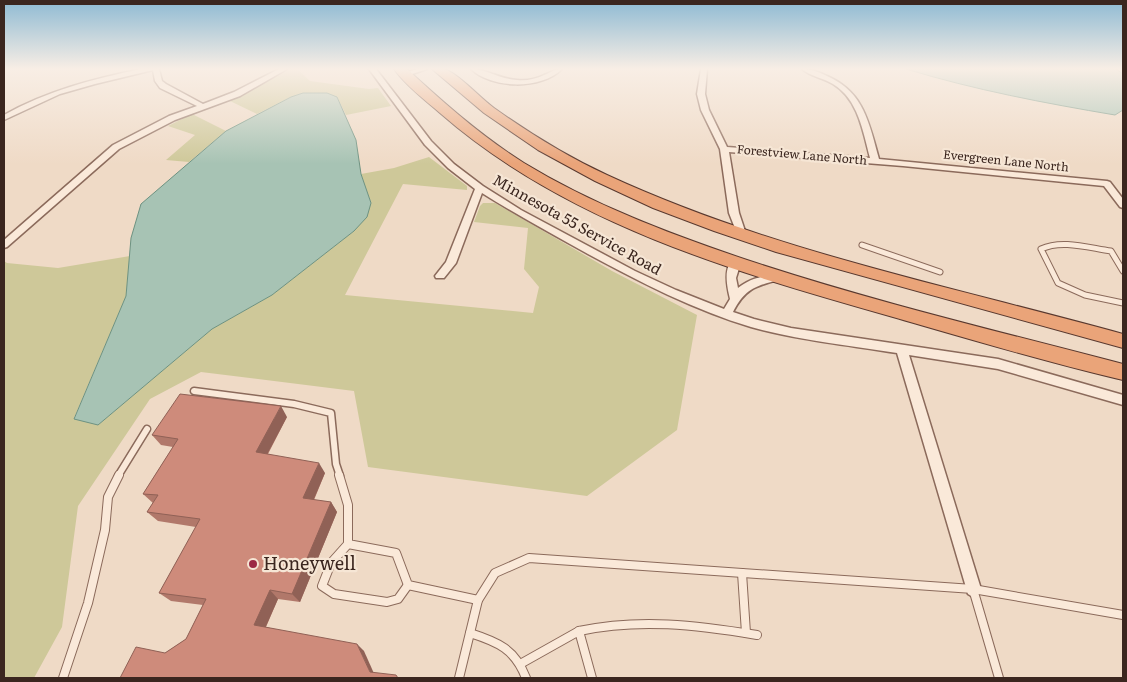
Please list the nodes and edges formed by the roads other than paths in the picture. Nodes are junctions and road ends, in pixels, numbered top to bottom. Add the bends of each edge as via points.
1 (33, 101) edge
2 (192, 101) edge
3 (217, 101) edge
4 (396, 101) edge
5 (433, 101) edge
6 (476, 101) edge
7 (703, 101) edge
8 (854, 101) edge
9 (202, 106) junction
10 (4, 118) edge
11 (724, 149) junction
12 (875, 161) junction
13 (480, 188) junction
14 (1123, 205) edge
15 (741, 234) junction
16 (4, 245) edge
17 (862, 245) dead end
18 (736, 262) junction
19 (1123, 271) edge
20 (940, 272) dead end
21 (440, 276) dead end
22 (782, 277) junction
23 (906, 282) junction
24 (735, 298) junction
25 (1123, 303) edge
26 (727, 314) junction
27 (1123, 340) edge
28 (901, 348) junction
29 (1123, 372) edge
30 (194, 391) dead end
31 (1123, 400) edge
32 (147, 429) dead end
33 (348, 544) junction
34 (742, 573) junction
35 (408, 585) junction
36 (973, 589) junction
37 (478, 600) junction
38 (1123, 615) edge
39 (580, 631) junction
40 (470, 633) junction
41 (746, 633) junction
42 (758, 635) dead end
43 (522, 663) junction
44 (63, 678) edge
45 (459, 678) edge
46 (526, 678) edge
47 (592, 678) edge
48 (999, 678) edge

1 - 10 street
2 - 9 street
3 - 9 street
4 - 13 street, Minnesota 55 Service Road via 428,143
5 - 18 highway via 490,146 550,184 627,221
6 - 15 highway via 506,124 582,170 658,205
7 - 11 street via 704,110
8 - 12 street, Forestview Lane North
9 - 16 street via 111,150
11 - 12 street, Forestview Lane North
11 - 15 street via 734,212
12 - 14 street, Evergreen Lane North via 1107,184
13 - 21 street via 451,263
13 - 26 street, Minnesota 55 Service Road via 518,212 672,294
15 - 23 highway via 828,262
17 - 20 lane
18 - 22 highway
18 - 23 highway via 759,249 887,283 899,285
18 - 24 street via 731,278
19 - 25 lane via 1111,251 1059,245 1041,249 1058,283 1086,296
22 - 24 street via 763,278 748,285
22 - 29 highway via 905,314
23 - 27 highway
24 - 26 street
26 - 28 street, Minnesota 55 Service Road via 791,332
28 - 31 street, Minnesota 55 Service Road via 998,364
28 - 36 street
30 - 33 lane via 294,404 331,413 336,464 348,505
32 - 44 lane via 124,464 108,497 105,530 88,603
33 - 35 lane via 396,553
33 - 35 lane via 336,556 322,586 334,594 387,602 398,598
34 - 36 lane
34 - 37 lane via 529,558 495,573
34 - 41 lane
35 - 37 lane
36 - 38 lane
36 - 48 lane
37 - 40 lane
39 - 41 lane via 603,624 657,622
39 - 43 lane
39 - 47 lane
40 - 43 lane via 499,642
40 - 45 lane
41 - 42 lane
43 - 46 lane

